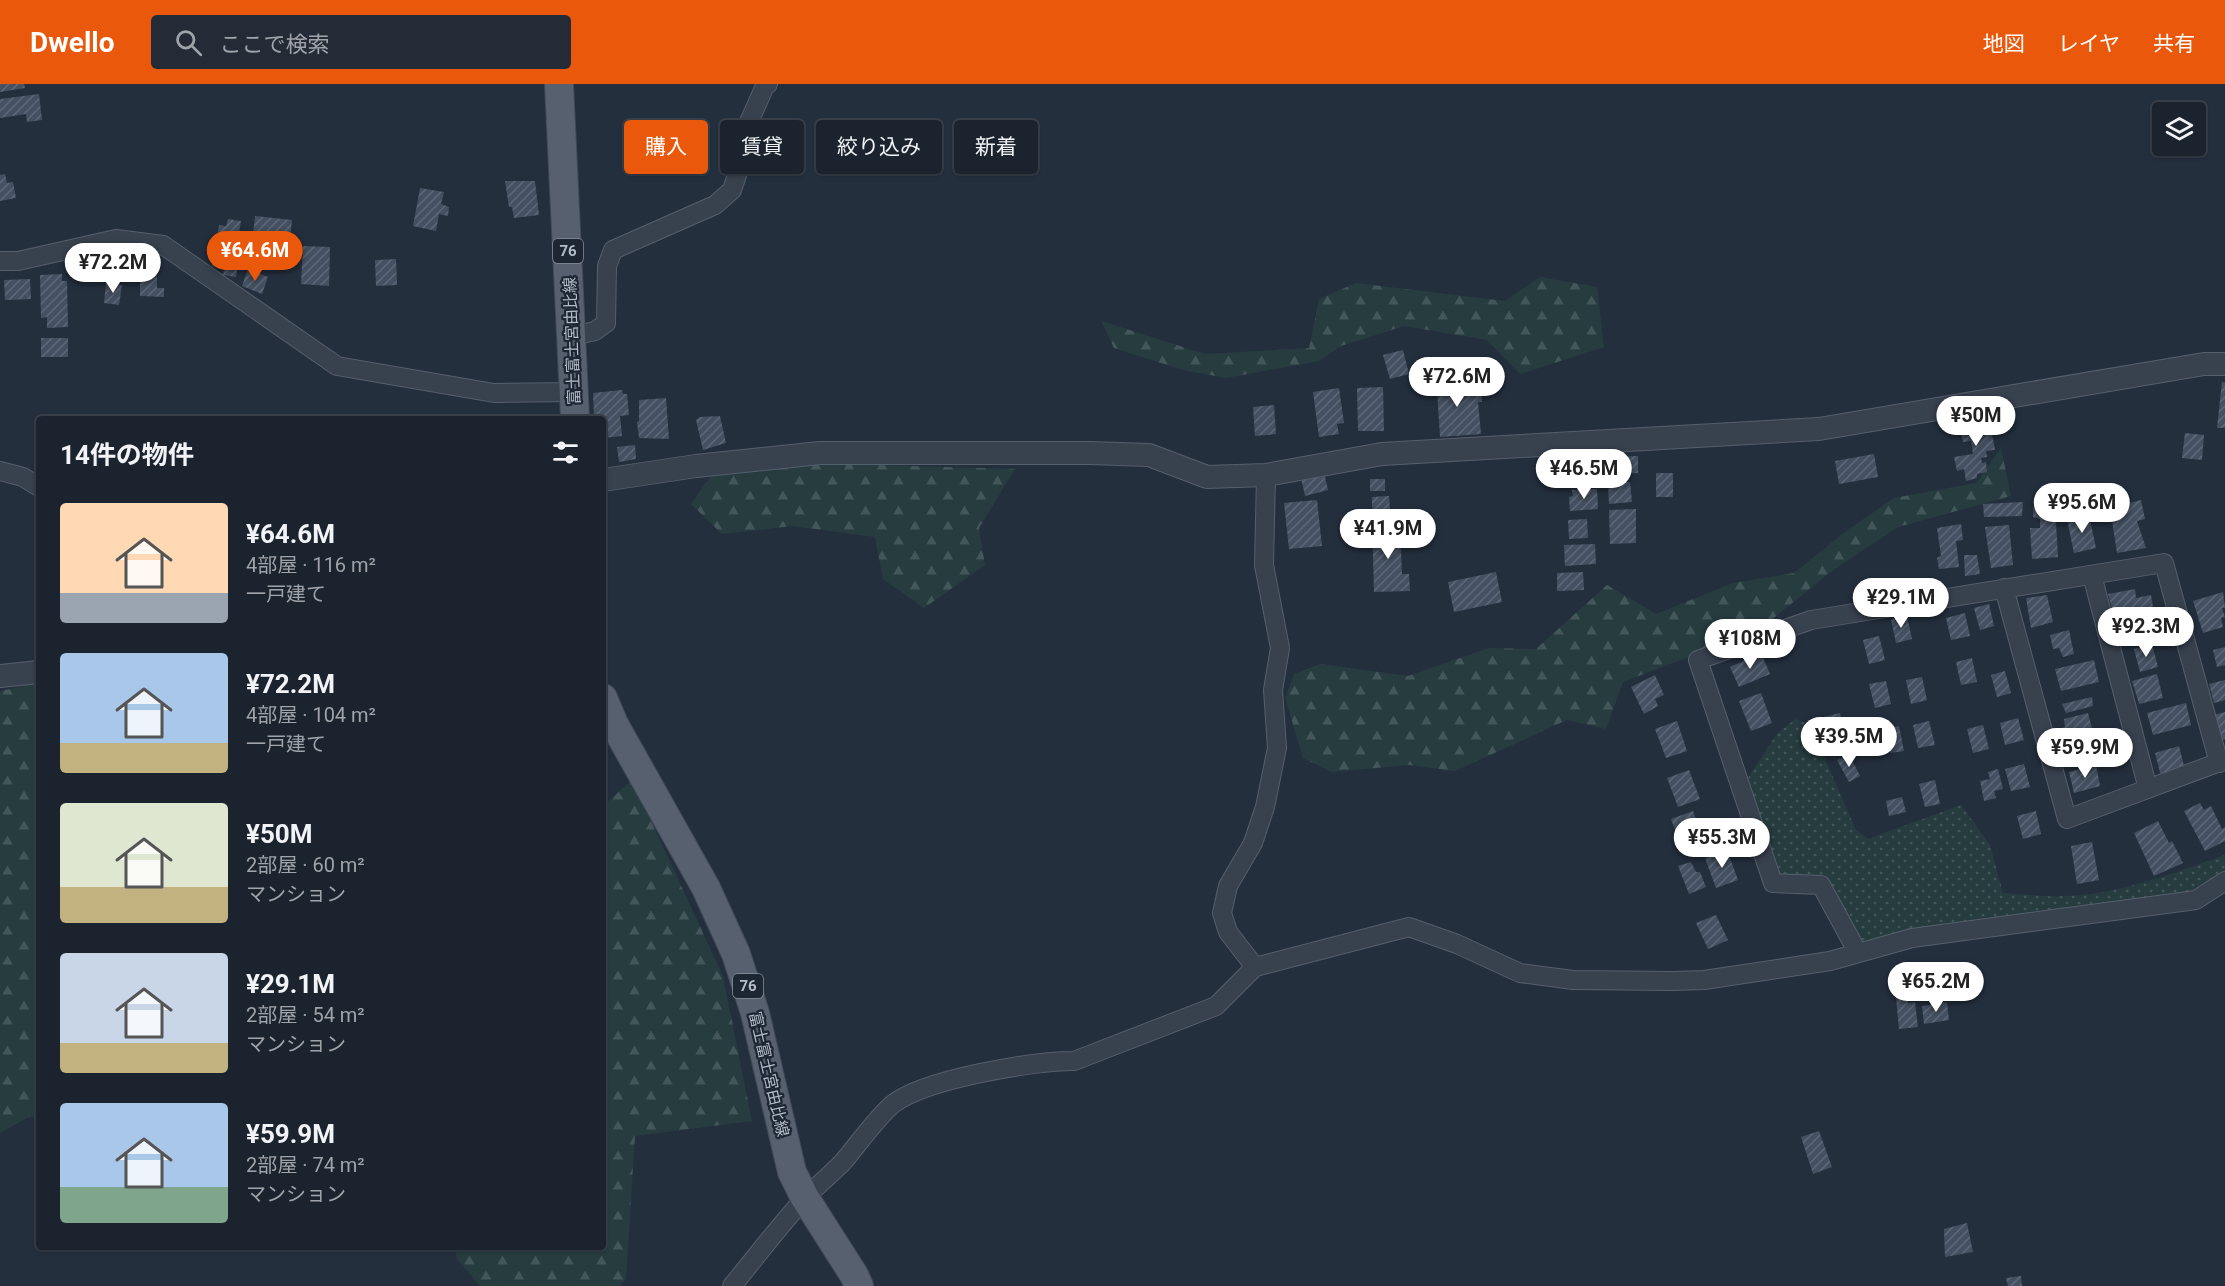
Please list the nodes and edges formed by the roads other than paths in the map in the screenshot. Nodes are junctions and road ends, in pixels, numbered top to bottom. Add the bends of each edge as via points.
1 (559, 84) edge
2 (768, 84) edge
3 (0, 261) edge
4 (572, 336) junction
5 (2225, 364) edge
6 (574, 405) edge
7 (0, 471) edge
8 (1266, 475) junction
9 (606, 480) edge
10 (36, 485) edge
11 (2092, 575) junction
12 (2004, 588) junction
13 (36, 672) edge
14 (0, 676) edge
15 (606, 704) edge
16 (2222, 761) edge
17 (2148, 789) junction
18 (2225, 881) edge
19 (1858, 953) junction
20 (1255, 967) junction
21 (805, 1198) junction
22 (732, 1286) edge
23 (859, 1286) edge

1 - 4 main road, 富士富士宮由比線 / 76
2 - 4 street via 748,124 744,154 732,190 715,205 613,250 607,266 606,322 595,331
3 - 6 street via 18,261 116,240 163,245 337,366
4 - 6 main road, 富士富士宮由比線 / 76
5 - 8 street via 2204,364 1818,429 1382,454
7 - 10 street
8 - 9 street via 1207,477 1149,455 820,453
8 - 20 street via 1264,565 1280,648 1272,690 1277,748 1253,843 1228,886 1222,913 1228,932
11 - 12 street
11 - 16 street via 2164,563
11 - 17 street
12 - 17 street via 2067,819
12 - 19 street via 1811,620 1698,660 1773,883 1821,885
13 - 14 street
15 - 21 main road, 富士富士宮由比線 / 76 via 706,888 736,954 755,1013 792,1172
16 - 17 street
18 - 19 street via 2196,900 1912,938
19 - 20 street via 1830,961 1704,980 1573,980 1520,973 1408,927
20 - 21 street via 1216,1006 1074,1061 1050,1061 986,1073 909,1094 892,1105 840,1165
21 - 22 street
21 - 23 main road, 富士富士宮由比線 / 76

